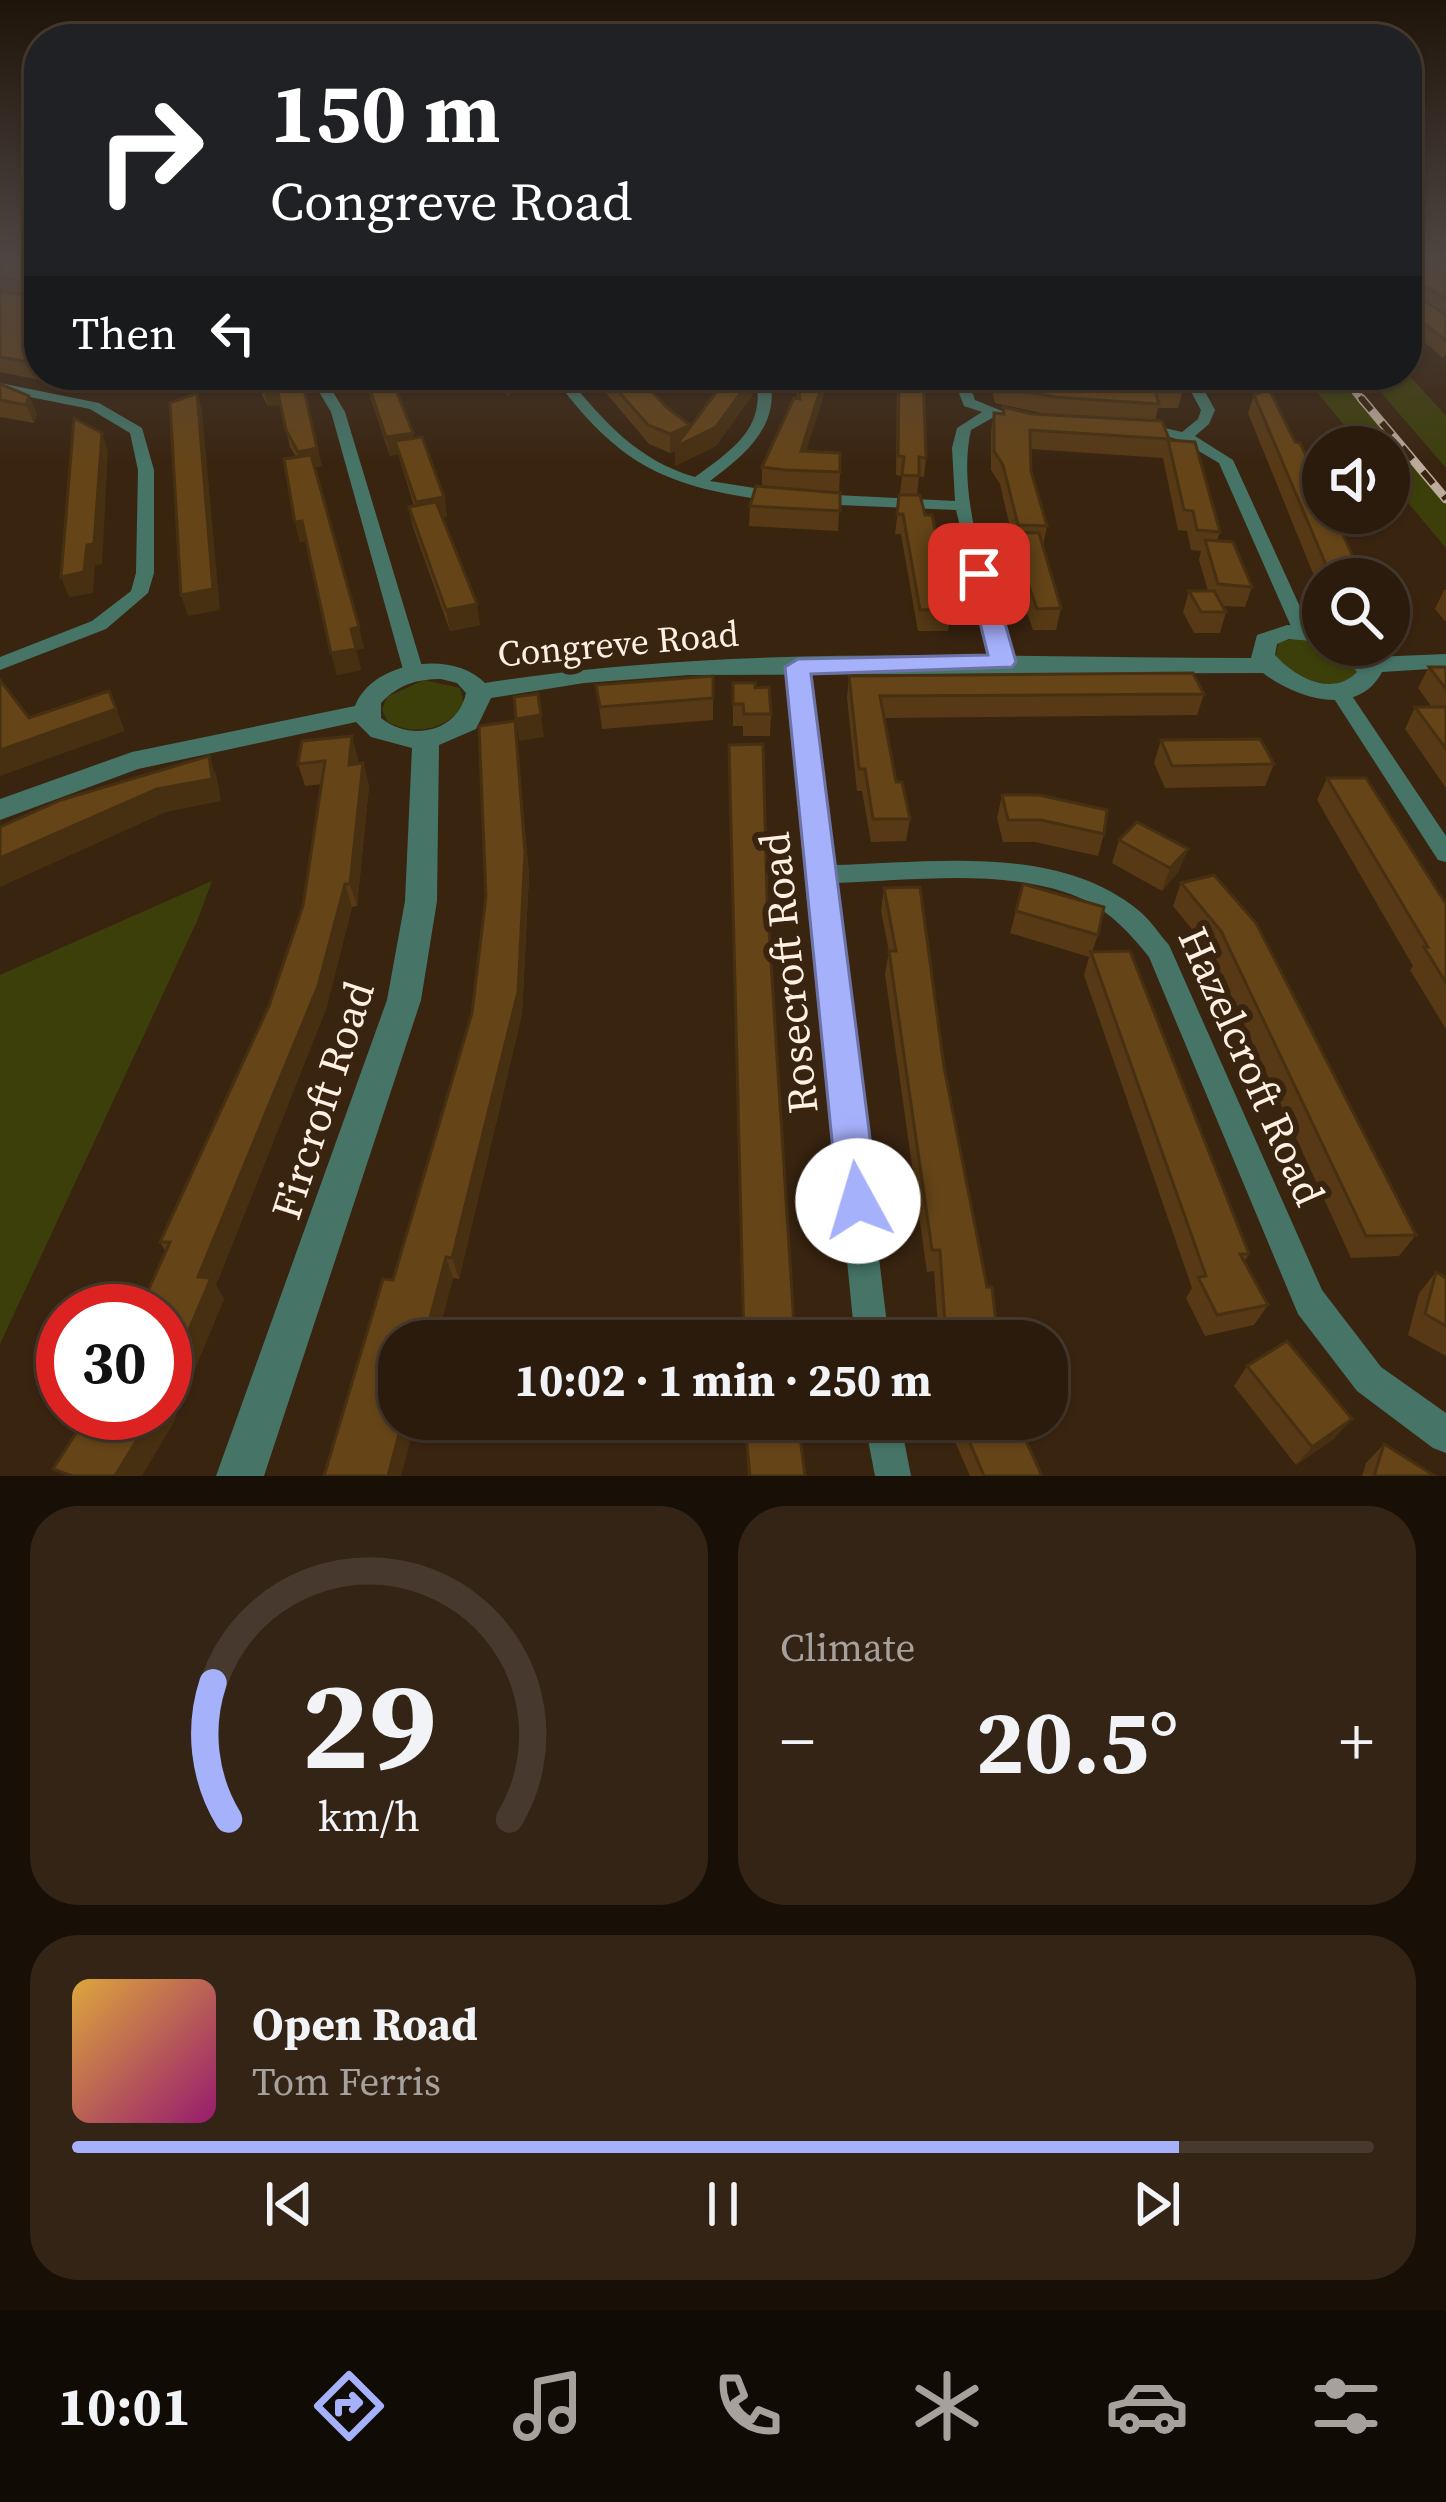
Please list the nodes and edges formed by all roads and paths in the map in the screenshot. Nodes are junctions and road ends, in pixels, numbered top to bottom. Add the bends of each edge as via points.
1 (0, 387) edge
2 (326, 390) edge
3 (571, 390) edge
4 (767, 390) edge
5 (962, 390) edge
6 (1197, 390) edge
7 (989, 413) junction
8 (1034, 422) edge
9 (1112, 425) edge
10 (1185, 436) junction
11 (699, 482) junction
12 (964, 506) junction
13 (1302, 611) edge
14 (1302, 635) edge
15 (1003, 662) junction
16 (1446, 662) edge
17 (1410, 663) edge
18 (0, 664) edge
19 (1268, 665) junction
20 (1368, 666) edge
21 (798, 667) junction
22 (414, 673) junction
23 (1339, 691) junction
24 (478, 692) junction
25 (366, 712) junction
26 (426, 739) junction
27 (0, 810) edge
28 (1446, 854) edge
29 (825, 874) junction
30 (870, 1320) edge
31 (1446, 1436) edge
32 (886, 1440) edge
33 (240, 1476) edge
34 (893, 1476) edge

1 - 18 street via 83,402 125,420 142,441 146,573 139,592 99,625
2 - 22 street
3 - 11 street via 624,452
4 - 11 street via 763,420
5 - 7 street
6 - 10 street via 1208,410
7 - 8 street
7 - 12 street via 960,435
9 - 10 street
10 - 13 street via 1229,466
11 - 12 street via 781,497
12 - 15 street
14 - 19 street via 1266,640
15 - 19 street, Congreve Road
15 - 21 street, Congreve Road
16 - 17 street
19 - 23 street via 1306,687
20 - 23 street via 1360,686
21 - 24 street, Congreve Road via 640,670
21 - 29 street, Rosecroft Road
22 - 24 street via 455,674
22 - 25 street via 375,693
23 - 28 street
24 - 26 street via 469,721
25 - 26 street via 384,735
25 - 27 street via 153,756
26 - 33 street, Fircroft Road via 421,901 404,1000
29 - 30 street, Rosecroft Road
29 - 31 street, Hazelcroft Road via 1033,875 1094,893 1140,924 1160,952 1310,1302 1369,1379
32 - 34 street

